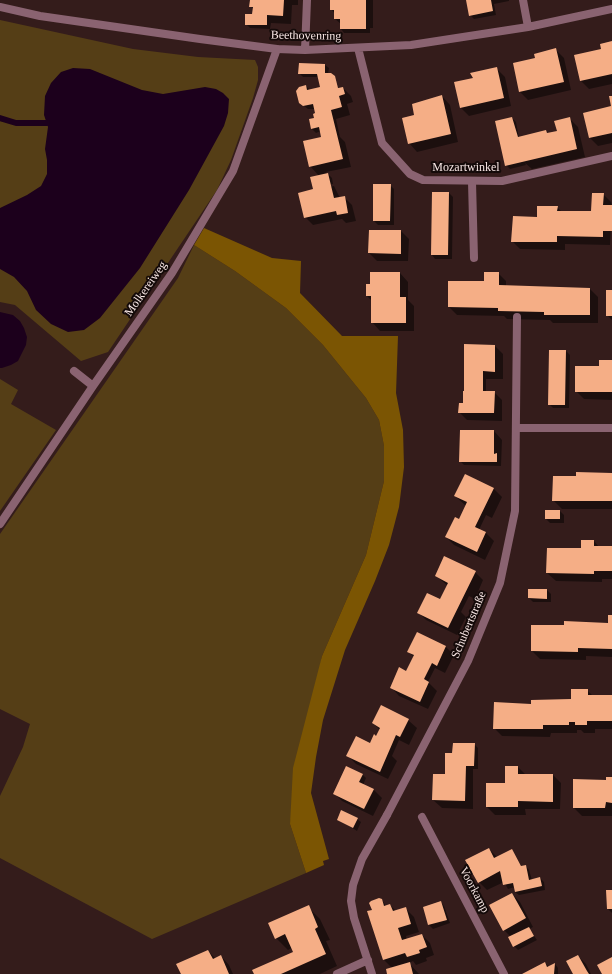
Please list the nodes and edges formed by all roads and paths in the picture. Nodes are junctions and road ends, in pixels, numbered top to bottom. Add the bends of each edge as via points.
1 (307, 0) edge
2 (523, 0) edge
3 (0, 7) edge
4 (612, 9) edge
5 (528, 26) junction
6 (358, 48) junction
7 (276, 49) junction
8 (305, 50) junction
9 (612, 156) edge
10 (472, 182) junction
11 (474, 258) dead end
12 (517, 316) dead end
13 (74, 371) dead end
14 (92, 386) junction
15 (517, 428) junction
16 (612, 428) edge
17 (0, 524) edge
18 (422, 817) dead end
19 (368, 960) junction
20 (337, 974) edge
21 (372, 974) edge
22 (504, 974) edge

1 - 8 street
2 - 5 street
3 - 7 street, Beethovenring via 40,16
4 - 5 street, Beethovenring
5 - 6 street, Beethovenring via 411,45
6 - 8 street, Beethovenring
6 - 10 street, Mozartwinkel via 382,143 410,174 423,180
7 - 8 street, Beethovenring
7 - 14 street, Molkereiweg via 233,171 172,273
9 - 10 street, Mozartwinkel via 502,181
10 - 11 street
12 - 15 street, Schubertstraße
13 - 14 street
14 - 17 street, Molkereiweg
15 - 16 street
15 - 19 street, Schubertstraße via 515,511 500,583 468,661 362,859 353,885 351,901 354,918
18 - 22 street, Voorkamp
19 - 20 street
19 - 21 street

